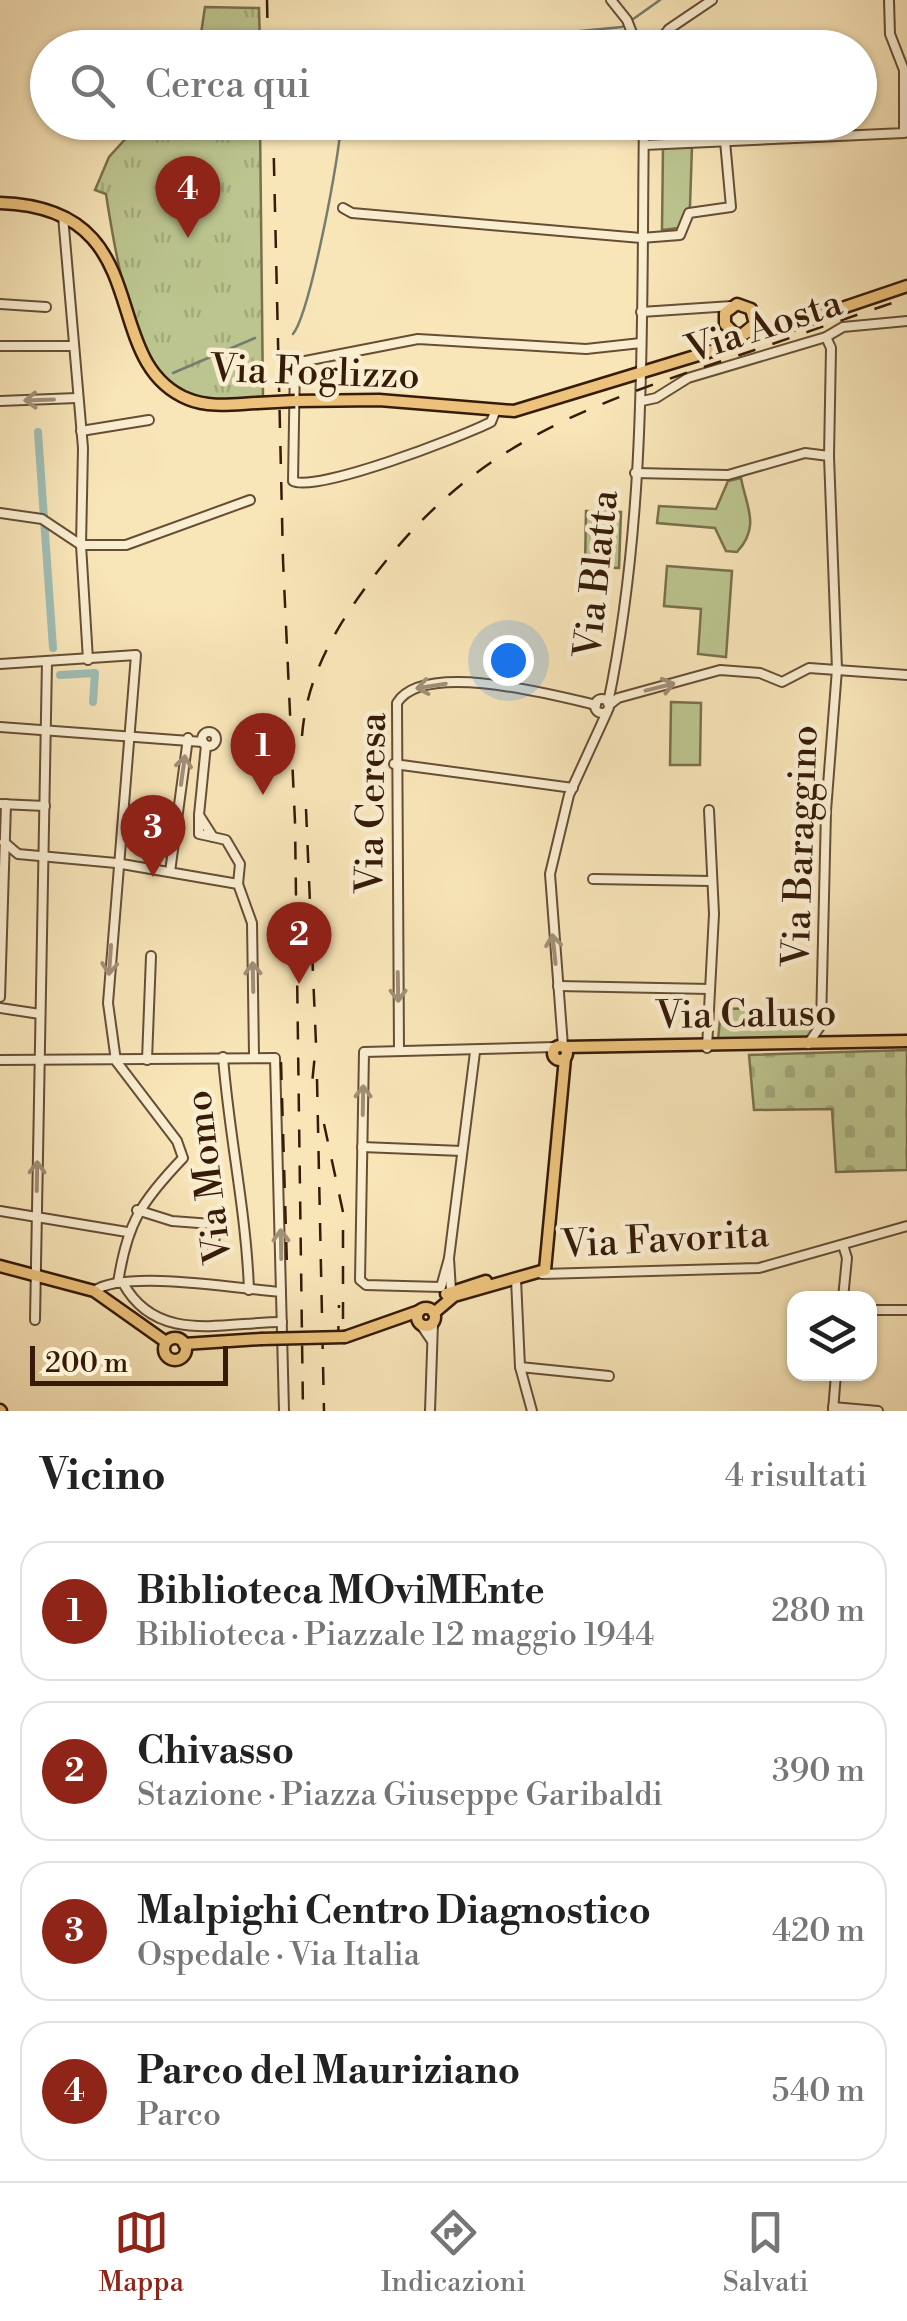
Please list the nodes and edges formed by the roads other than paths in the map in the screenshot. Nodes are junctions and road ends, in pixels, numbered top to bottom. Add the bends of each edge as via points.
1 (611, 0) edge
2 (712, 0) edge
3 (889, 0) edge
4 (632, 30) edge
5 (668, 30) edge
6 (905, 132) edge
7 (877, 133) edge
8 (644, 140) edge
9 (746, 140) edge
10 (726, 141) junction
11 (644, 145) junction
12 (0, 203) edge
13 (342, 208) dead end
14 (63, 216) junction
15 (642, 238) junction
16 (907, 286) edge
17 (0, 304) edge
18 (46, 306) dead end
19 (732, 306) junction
20 (690, 308) junction
21 (641, 312) junction
22 (755, 317) junction
23 (907, 321) edge
24 (726, 327) junction
25 (780, 328) junction
26 (747, 333) junction
27 (826, 338) junction
28 (642, 343) junction
29 (0, 346) edge
30 (72, 346) junction
31 (718, 349) junction
32 (643, 374) junction
33 (78, 398) junction
34 (0, 401) edge
35 (642, 401) junction
36 (495, 412) junction
37 (149, 420) dead end
38 (82, 431) junction
39 (829, 456) junction
40 (636, 473) junction
41 (250, 500) dead end
42 (0, 513) edge
43 (81, 544) junction
44 (88, 660) junction
45 (47, 661) junction
46 (0, 664) edge
47 (837, 670) junction
48 (907, 675) edge
49 (604, 705) junction
50 (0, 728) edge
51 (46, 731) junction
52 (131, 735) junction
53 (199, 740) junction
54 (394, 764) junction
55 (573, 788) junction
56 (3, 804) edge
57 (45, 806) junction
58 (709, 810) dead end
59 (2, 842) edge
60 (44, 857) junction
61 (116, 863) junction
62 (170, 872) junction
63 (594, 879) dead end
64 (2, 881) edge
65 (711, 882) junction
66 (238, 884) junction
67 (1, 914) edge
68 (0, 954) edge
69 (150, 956) dead end
70 (0, 980) edge
71 (558, 986) junction
72 (710, 989) junction
73 (0, 997) edge
74 (0, 1008) edge
75 (40, 1014) junction
76 (825, 1035) junction
77 (907, 1041) edge
78 (708, 1048) junction
79 (399, 1051) junction
80 (475, 1052) junction
81 (560, 1053) junction
82 (254, 1056) junction
83 (223, 1057) junction
84 (0, 1060) edge
85 (147, 1060) junction
86 (116, 1061) junction
87 (38, 1062) junction
88 (362, 1148) junction
89 (462, 1151) junction
90 (138, 1210) junction
91 (0, 1211) edge
92 (36, 1217) junction
93 (907, 1226) edge
94 (127, 1232) junction
95 (844, 1245) junction
96 (214, 1252) dead end
97 (449, 1258) junction
98 (0, 1266) edge
99 (35, 1274) junction
100 (542, 1274) junction
101 (514, 1279) junction
102 (120, 1283) junction
103 (248, 1290) junction
104 (451, 1290) junction
105 (94, 1291) junction
106 (844, 1291) edge
107 (281, 1292) junction
108 (877, 1310) edge
109 (907, 1310) edge
110 (425, 1316) junction
111 (35, 1320) dead end
112 (282, 1322) junction
113 (166, 1342) junction
114 (184, 1344) junction
115 (520, 1366) junction
116 (609, 1376) dead end
117 (835, 1381) edge
118 (833, 1409) edge
119 (284, 1411) edge
120 (430, 1411) edge
121 (532, 1411) edge
122 (878, 1411) edge

1 - 4 street
2 - 5 street
3 - 6 street via 890,34 904,70
6 - 7 street
8 - 11 street, Via Blatta
9 - 10 street
10 - 11 street
10 - 15 street via 731,206 689,213 680,235
11 - 15 street, Via Blatta
12 - 14 main road, Via Foglizzo via 30,204
13 - 15 street
14 - 30 street
14 - 36 main road, Via Foglizzo, bridge via 105,253 153,371 172,390 203,404 378,400
15 - 21 street, Via Blatta
16 - 25 main road
17 - 18 street
19 - 20 street
19 - 22 main road via 748,306
19 - 24 main road
20 - 21 street
20 - 24 street via 714,313
21 - 28 street, Via Blatta
22 - 25 main road via 766,328
22 - 26 main road
23 - 27 street, Via Aosta via 843,327
24 - 26 main road
24 - 31 main road via 727,340
25 - 26 main road
26 - 31 main road, Via Foglizzo
27 - 35 street, Via Aosta via 688,378
27 - 39 street, Via Baraggino
28 - 32 street, Via Blatta
28 - 36 street via 586,349 418,340 295,363 293,480 326,480 421,449 485,426
29 - 30 street
30 - 33 street
31 - 32 main road, Via Foglizzo
32 - 35 street, Via Blatta
32 - 36 main road, Via Foglizzo via 535,407
33 -> 34 street
33 - 38 street
35 - 40 street, Via Blatta
37 - 38 street
38 - 43 street
39 - 40 street, Via Blatta via 805,453 728,476
39 - 47 street, Via Baraggino
40 - 49 street, Via Blatta via 629,578
41 - 43 street via 126,545
42 - 43 street via 46,522
43 - 44 street
44 - 45 street
44 - 52 street via 136,654
45 - 46 street
45 - 51 street
47 - 48 street, Via Baraggino
49 -> 47 street, Via Baraggino via 720,670 782,682 809,668
47 - 76 street, Via Baraggino via 826,811
49 -> 54 street, Via Ceresa via 465,680 411,689 397,703
49 - 55 street, Via Blatta
50 - 51 street
51 - 52 street
51 - 57 street
52 - 53 street
52 - 61 street
62 -> 53 street
53 - 66 street via 199,815 240,864
54 - 55 street
54 -> 79 street, Via Ceresa
71 -> 55 street, Via Blatta via 549,886
56 - 57 street
56 - 59 street
57 - 60 street
58 - 65 street
59 - 60 street via 18,854
59 - 64 street
60 - 61 street
60 - 75 street
61 - 62 street
61 -> 86 street via 108,1002
62 - 66 street
63 - 65 street
64 - 67 street
65 - 72 street
82 -> 66 street via 252,923
67 - 68 street
68 - 70 street
69 - 85 street
70 - 73 street
71 - 72 street
71 - 81 street, Via Blatta
72 - 78 street
74 - 75 street
75 - 87 street
76 - 77 main road, Via Caluso
76 - 78 main road, Via Caluso via 808,1044
78 - 81 main road, Via Caluso
79 - 80 street, Via Caluso
88 -> 79 street, Via Caluso via 364,1052
80 - 81 street, Via Caluso
80 - 89 street
81 - 100 main road
82 - 83 street
107 -> 82 street via 276,1061
83 - 85 street
83 - 103 street, Via Momo via 246,1215
84 - 87 street
85 - 86 street
86 - 87 street
86 - 90 street via 183,1158
92 -> 87 street
88 - 89 street
88 - 97 street via 360,1280 440,1287
89 - 97 street
90 - 94 street
90 - 96 street via 216,1226
91 - 92 street
92 - 94 street
92 - 99 street
93 - 95 street, Via Favorita
94 - 102 street
95 - 100 street, Via Favorita via 759,1268
95 - 106 street
97 - 104 street
98 - 99 main road
99 - 105 main road
99 - 111 street
100 - 101 main road
101 - 104 main road
101 - 110 main road via 454,1296
101 - 115 street
102 - 103 street
102 - 105 street
102 - 112 street via 134,1302 174,1327
103 - 107 street
104 - 110 main road
105 - 113 main road
107 - 112 street
108 - 109 street
110 - 114 main road, bridge via 344,1336
110 - 120 street via 434,1346
112 - 119 street
113 - 114 main road via 176,1338
113 - 114 main road via 164,1352 172,1360 182,1357
115 - 116 street
115 - 121 street
117 - 118 street
118 - 122 street

